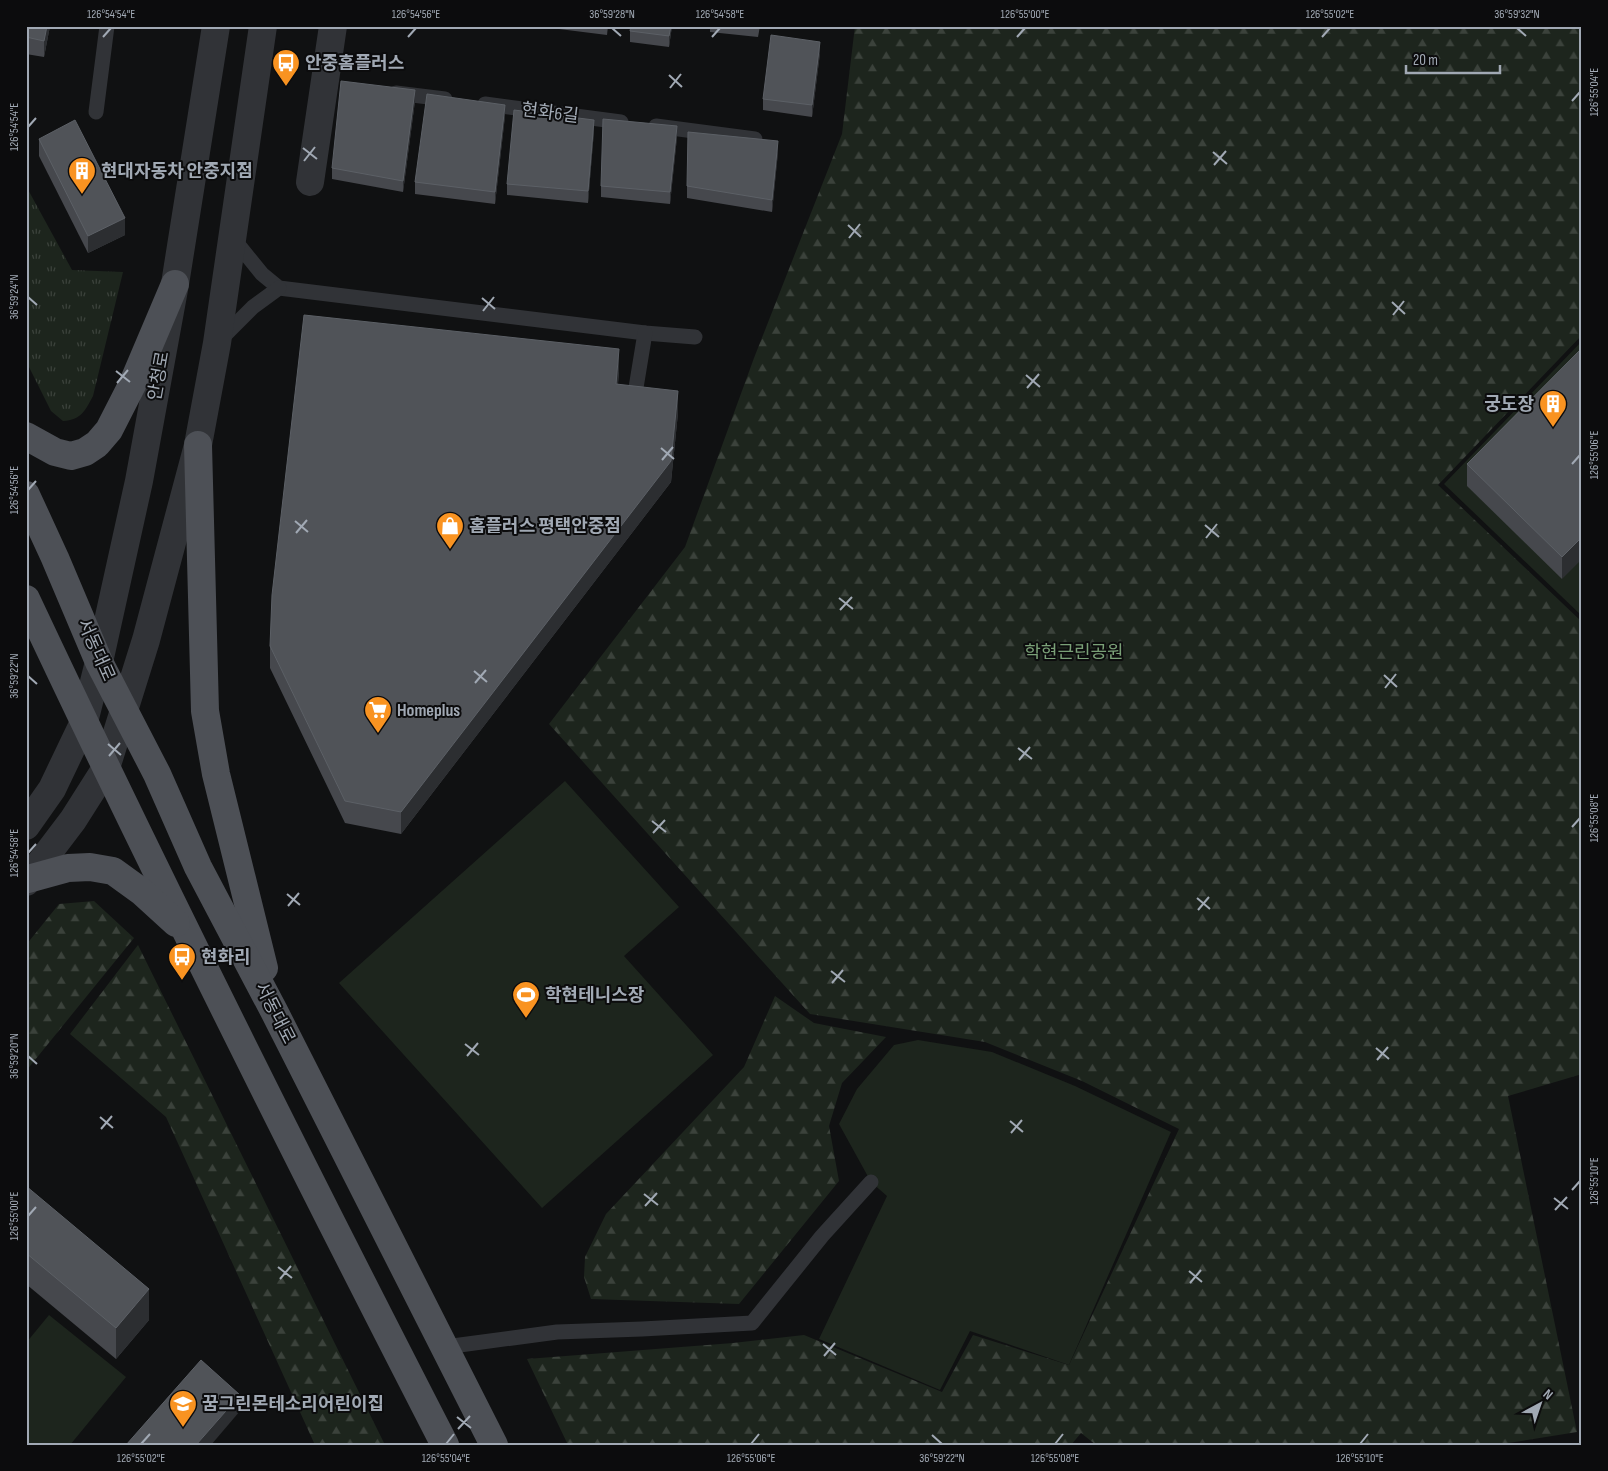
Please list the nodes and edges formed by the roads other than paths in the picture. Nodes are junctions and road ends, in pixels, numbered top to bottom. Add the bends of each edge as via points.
1 (107, 26) edge
2 (216, 26) edge
3 (263, 26) edge
4 (333, 26) edge
5 (384, 91) edge
6 (96, 112) dead end
7 (766, 141) edge
8 (310, 182) dead end
9 (231, 237) junction
10 (175, 284) junction
11 (279, 288) junction
12 (645, 333) junction
13 (695, 337) dead end
14 (217, 343) junction
15 (632, 408) edge
16 (26, 436) edge
17 (198, 445) junction
18 (26, 495) edge
19 (26, 600) edge
20 (99, 662) junction
21 (124, 711) junction
22 (84, 722) junction
23 (106, 768) junction
24 (26, 826) edge
25 (27, 880) edge
26 (187, 934) junction
27 (274, 1011) junction
28 (871, 1182) dead end
29 (445, 1347) junction
30 (445, 1445) edge
31 (494, 1445) edge

1 - 6 lane
2 - 10 street, 안청로
3 - 9 street
4 - 8 street via 330,84
5 - 7 lane, 현화6길
9 - 11 lane via 262,274
9 - 14 street
10 - 16 main road via 133,383 109,430 97,444 71,456 55,452
10 - 20 street, 안청로 via 139,481
11 - 12 lane
11 - 14 lane via 253,307
12 - 13 lane
12 - 15 lane
14 - 17 street
17 - 21 street
17 - 27 main road via 205,711 216,774
18 - 20 main road, 서동대로
19 - 22 main road
20 - 21 main road, 서동대로
20 - 22 street, 안청로
21 - 22 street
21 - 23 street
21 - 27 main road, 서동대로 via 158,774 198,866
22 - 23 main road
22 - 24 street, 안청로 via 52,788
23 - 25 street via 73,820
23 - 26 main road
25 - 26 main road via 68,868 113,872 142,892
26 - 30 main road
27 - 29 main road, 서동대로
28 - 29 lane via 822,1236 752,1323 557,1332
29 - 31 main road, 서동대로

